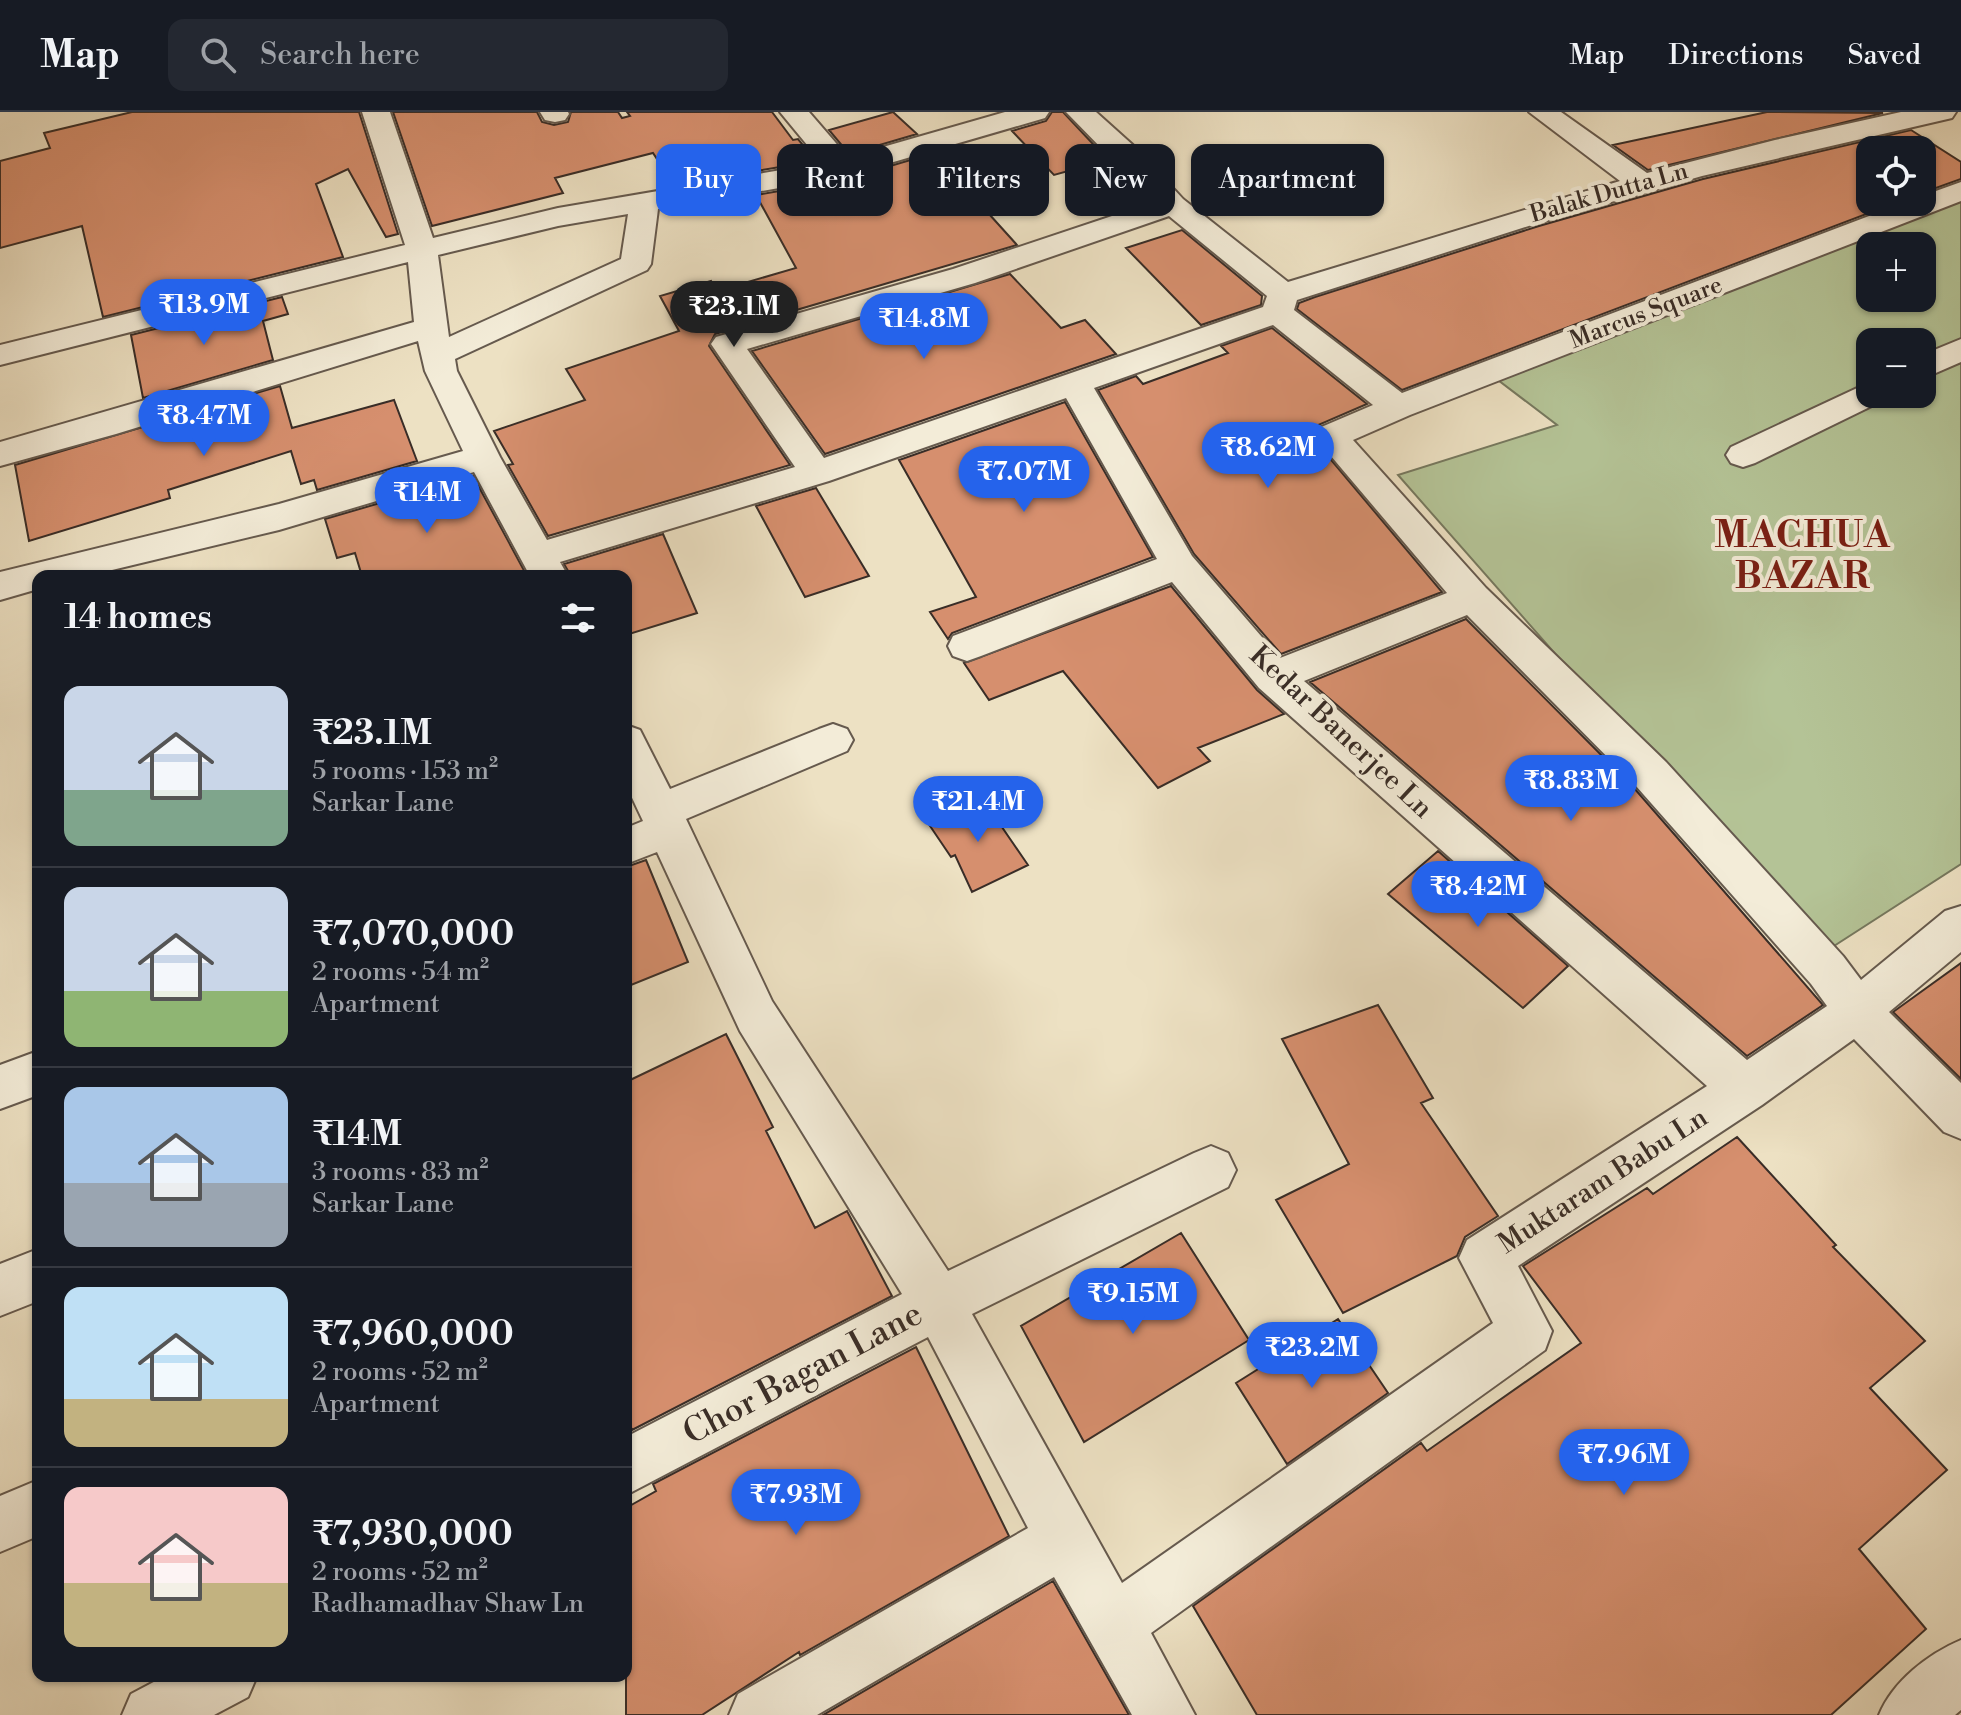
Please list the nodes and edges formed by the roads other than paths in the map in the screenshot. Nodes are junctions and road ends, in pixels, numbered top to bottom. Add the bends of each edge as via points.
1 (376, 112) edge
2 (794, 112) edge
3 (1035, 112) edge
4 (1080, 112) edge
5 (1543, 112) edge
6 (1942, 112) edge
7 (821, 144) edge
8 (1116, 144) edge
9 (893, 153) edge
10 (777, 179) edge
11 (1641, 182) junction
12 (1961, 191) edge
13 (644, 202) junction
14 (1175, 207) edge
15 (1141, 216) edge
16 (422, 249) junction
17 (1280, 303) junction
18 (435, 340) junction
19 (1961, 349) edge
20 (0, 355) edge
21 (1936, 361) edge
22 (1074, 383) junction
23 (1856, 400) edge
24 (1398, 407) junction
25 (0, 454) edge
26 (1743, 455) dead end
27 (483, 457) junction
28 (817, 473) junction
29 (1179, 565) junction
30 (544, 566) edge
31 (73, 570) edge
32 (32, 579) edge
33 (0, 586) edge
34 (1473, 598) junction
35 (967, 646) dead end
36 (1273, 677) junction
37 (833, 740) dead end
38 (632, 761) edge
39 (652, 829) edge
40 (1961, 925) edge
41 (1857, 1011) junction
42 (32, 1075) edge
43 (0, 1087) edge
44 (1745, 1089) junction
45 (1961, 1116) edge
46 (1211, 1170) dead end
47 (32, 1277) edge
48 (0, 1290) edge
49 (938, 1303) junction
50 (632, 1464) edge
51 (32, 1511) edge
52 (0, 1524) edge
53 (1064, 1539) junction
54 (1114, 1624) junction
55 (1961, 1670) edge
56 (215, 1682) edge
57 (152, 1715) edge
58 (759, 1715) edge
59 (1165, 1715) edge
60 (1909, 1715) edge

1 - 16 street
2 - 7 street
3 - 9 street
4 - 8 street
5 - 11 street
6 - 11 street, Balak Dutta Ln via 1826,134
10 - 13 street
11 - 17 street, Balak Dutta Ln
12 - 24 street, Marcus Square
13 - 16 street
13 - 18 street via 636,264
14 - 17 street
15 - 28 street via 964,276 727,344
16 - 18 street
16 - 20 street
17 - 22 street, Balak Dutta Ln
17 - 24 street
18 - 25 street
18 - 27 street via 441,371
19 - 21 street
22 - 28 street, Balak Dutta Ln
22 - 29 street, Kedar Banerjee Ln
23 - 26 street
24 - 34 street, Marcus Square via 1331,436
27 - 30 street
27 - 31 street
28 - 30 street, Balak Dutta Ln
29 - 35 street
29 - 36 street, Kedar Banerjee Ln
32 - 33 street
34 - 36 street
34 - 41 street via 1651,774 1827,970
36 - 44 street, Kedar Banerjee Ln
37 - 39 street
38 - 39 street
39 - 49 street via 756,1016
40 - 41 street, Muktaram Babu Ln
41 - 44 street, Muktaram Babu Ln
41 - 45 street
42 - 43 street
44 - 54 street, Muktaram Babu Ln via 1485,1258 1526,1331
46 - 49 street, Chor Bagan Lane
47 - 48 street
49 - 50 street, Chor Bagan Lane
49 - 53 street
51 - 52 street
53 - 54 street
53 - 58 street
54 - 59 street
55 - 60 street
56 - 57 street

